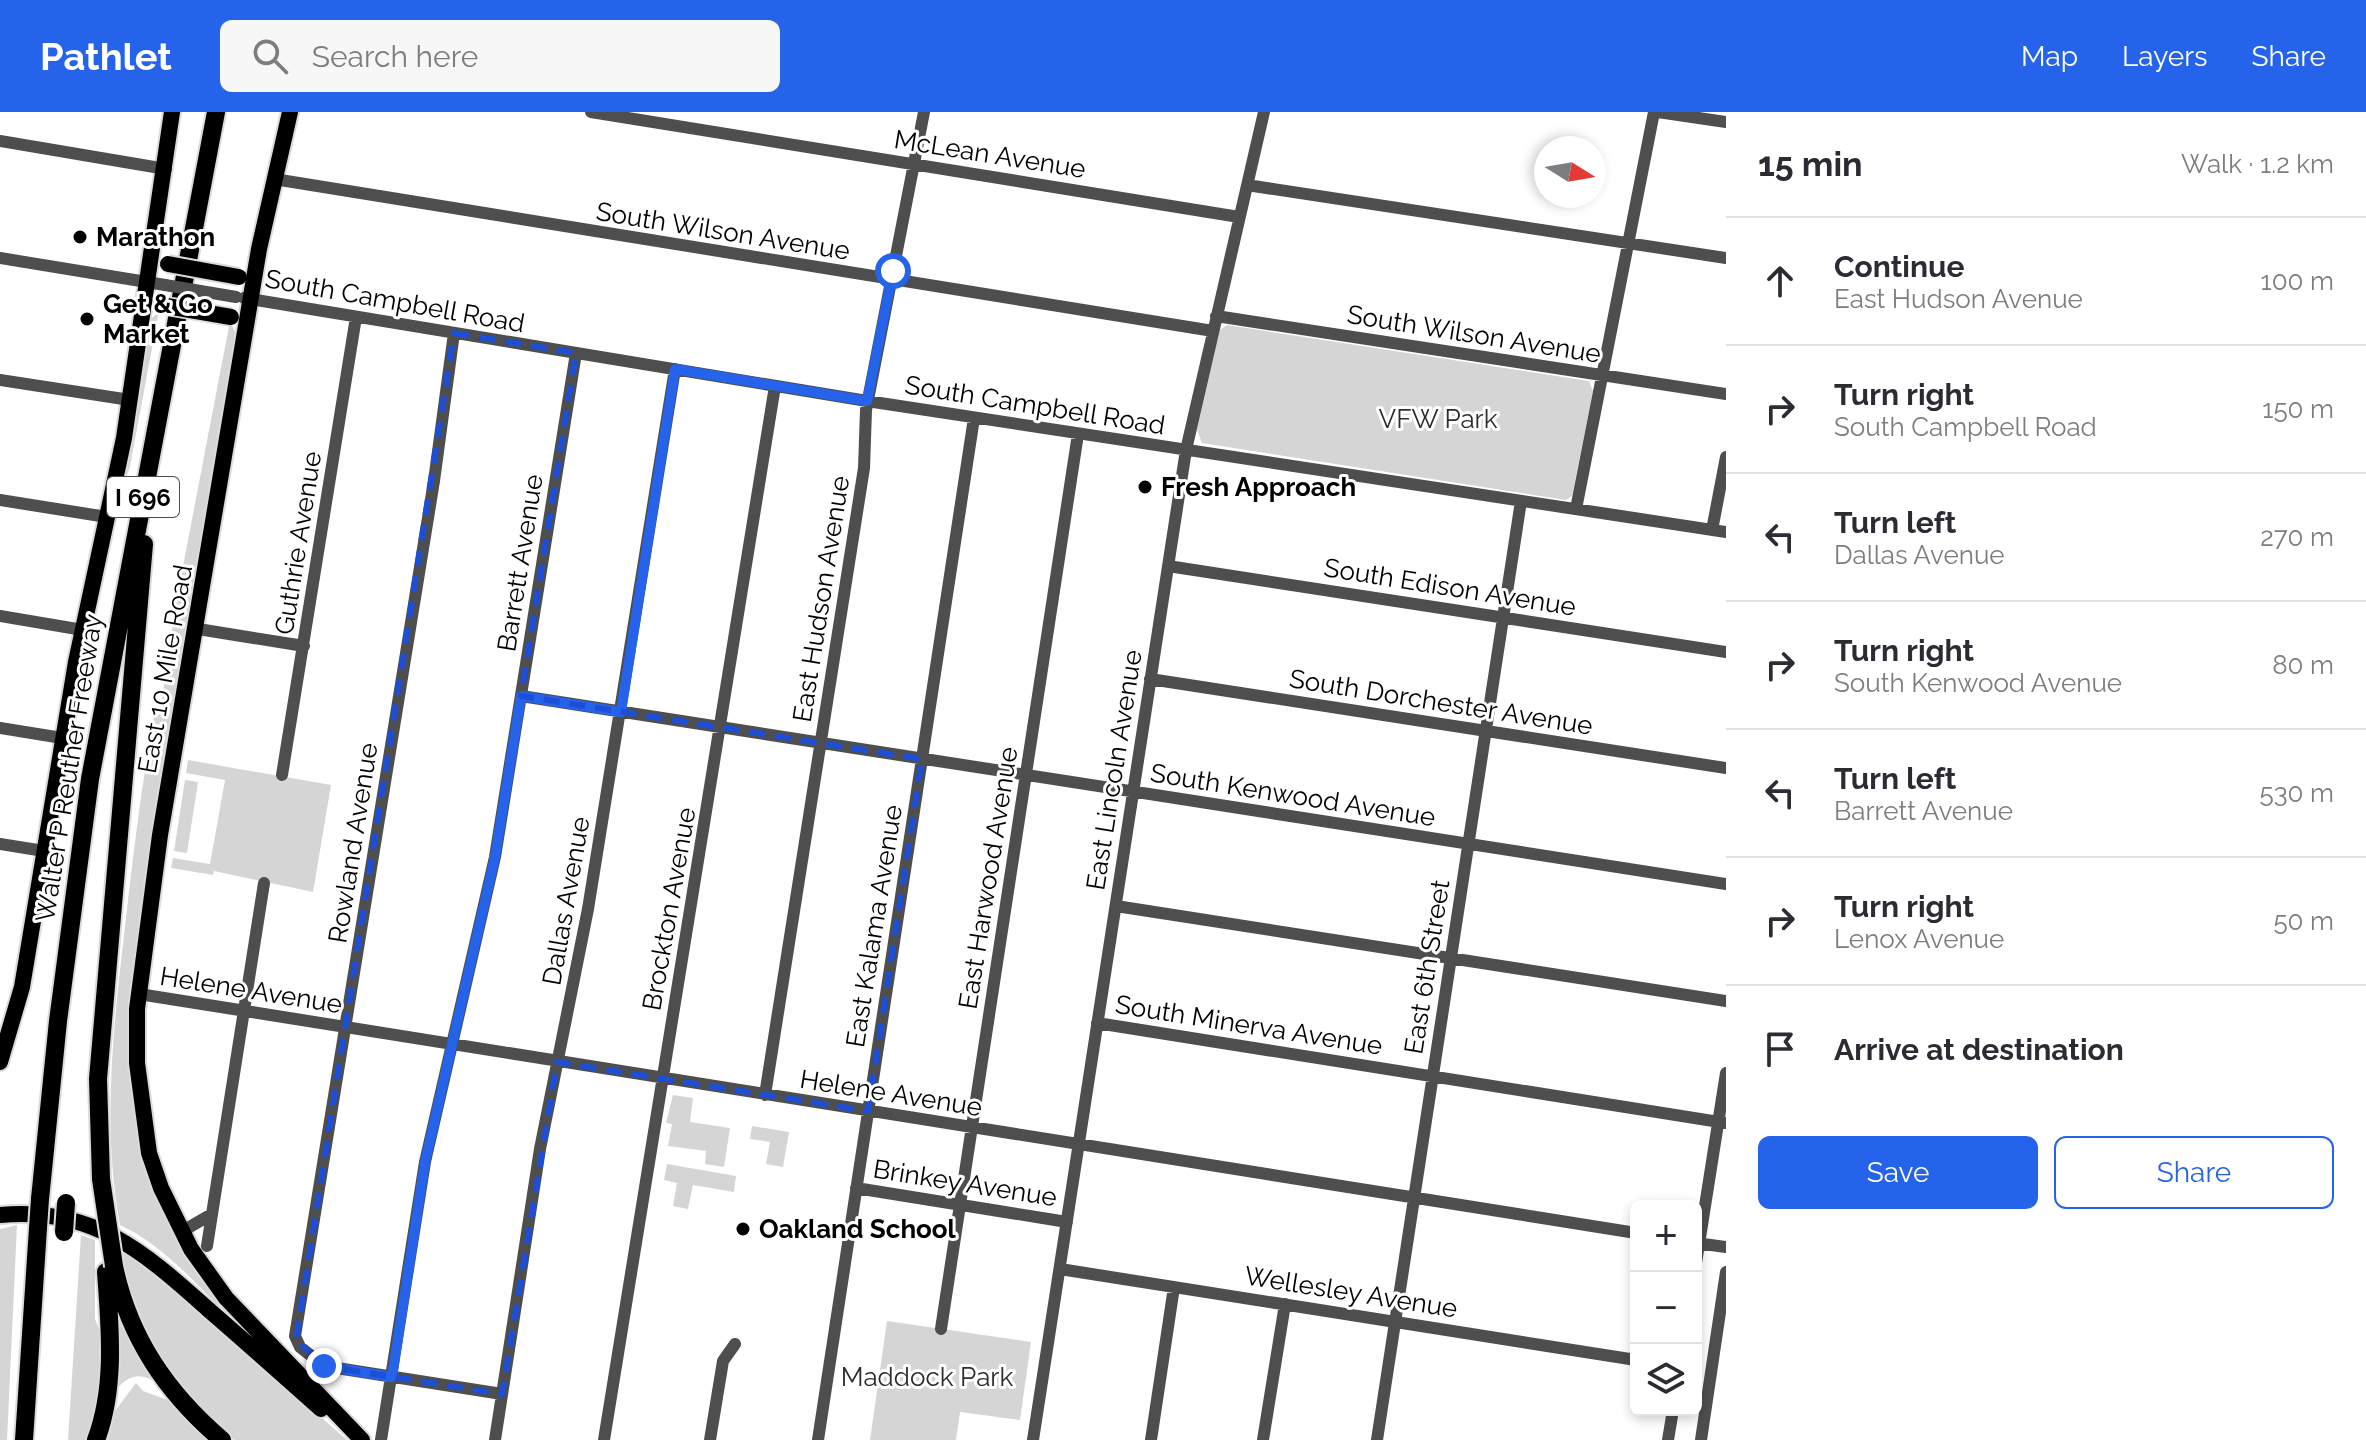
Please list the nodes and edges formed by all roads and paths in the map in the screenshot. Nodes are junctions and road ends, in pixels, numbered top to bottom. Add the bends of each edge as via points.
1 (172, 112) edge
2 (216, 112) edge
3 (290, 112) edge
4 (591, 112) edge
5 (924, 112) edge
6 (1262, 112) edge
7 (1656, 112) edge
8 (1726, 122) edge
9 (0, 141) edge
10 (914, 164) junction
11 (166, 169) junction
12 (274, 179) junction
13 (1247, 185) junction
14 (1239, 217) junction
15 (1628, 244) junction
16 (0, 258) edge
17 (1726, 258) edge
18 (257, 263) junction
19 (892, 280) junction
20 (156, 284) junction
21 (243, 298) junction
22 (1216, 316) junction
23 (356, 317) junction
24 (143, 319) junction
25 (1213, 331) junction
26 (454, 333) junction
27 (576, 353) junction
28 (675, 369) junction
29 (1602, 376) junction
30 (0, 380) edge
31 (775, 386) junction
32 (1726, 394) edge
33 (130, 400) junction
34 (867, 401) junction
35 (974, 418) junction
36 (231, 425) junction
37 (1078, 434) junction
38 (1186, 450) junction
39 (1726, 457) edge
40 (151, 458) junction
41 (0, 500) edge
42 (1521, 501) junction
43 (1576, 509) junction
44 (107, 517) junction
45 (1712, 530) junction
46 (1726, 532) edge
47 (1168, 566) junction
48 (0, 616) edge
49 (1502, 617) junction
50 (198, 629) junction
51 (83, 630) junction
52 (304, 646) junction
53 (1726, 652) edge
54 (1150, 679) junction
55 (521, 696) junction
56 (621, 712) junction
57 (0, 728) edge
58 (721, 728) junction
59 (1485, 731) junction
60 (62, 738) junction
61 (820, 743) junction
62 (922, 759) junction
63 (1726, 768) edge
64 (282, 775) dead end
65 (1026, 775) junction
66 (1133, 793) junction
67 (0, 844) edge
68 (1468, 845) junction
69 (44, 851) junction
70 (264, 883) dead end
71 (1726, 884) edge
72 (1116, 906) junction
73 (1451, 958) junction
74 (139, 994) junction
75 (1726, 1001) edge
76 (245, 1012) junction
77 (1097, 1023) junction
78 (345, 1028) junction
79 (451, 1045) junction
80 (1, 1056) edge
81 (557, 1062) junction
82 (1726, 1073) edge
83 (1433, 1077) junction
84 (662, 1078) junction
85 (765, 1095) junction
86 (868, 1111) junction
87 (1722, 1122) edge
88 (972, 1128) junction
89 (1079, 1145) junction
90 (856, 1188) junction
91 (1414, 1198) junction
92 (66, 1203) dead end
93 (961, 1204) junction
94 (212, 1214) junction
95 (0, 1215) edge
96 (1067, 1222) junction
97 (1702, 1223) edge
98 (64, 1232) dead end
99 (181, 1232) junction
100 (1630, 1232) edge
101 (1702, 1244) edge
102 (207, 1246) dead end
103 (1726, 1247) edge
104 (110, 1267) junction
105 (1060, 1269) junction
106 (1726, 1272) edge
107 (1174, 1287) junction
108 (1285, 1304) junction
109 (1395, 1322) junction
110 (941, 1329) dead end
111 (735, 1344) dead end
112 (1630, 1359) edge
113 (1702, 1370) edge
114 (1711, 1371) junction
115 (392, 1377) junction
116 (502, 1394) junction
117 (337, 1416) junction
118 (1672, 1416) edge
119 (24, 1438) edge
120 (96, 1440) edge
121 (222, 1440) edge
122 (362, 1440) edge
123 (381, 1440) edge
124 (495, 1440) edge
125 (604, 1440) edge
126 (710, 1440) edge
127 (818, 1440) edge
128 (1033, 1440) edge
129 (1151, 1440) edge
130 (1263, 1440) edge
131 (1377, 1440) edge
132 (1668, 1440) edge
133 (1701, 1440) edge

1 - 11 main road
2 - 40 highway, Walter P Reuther Freeway / I 696
3 - 12 main road, East 10 Mile Road
4 - 10 street, McLean Avenue
5 - 10 street, East Hudson Avenue
6 - 13 street, East Lincoln Avenue
7 - 8 street
7 - 15 street
9 - 11 street
10 - 14 street, McLean Avenue
10 - 19 street, East Hudson Avenue
11 - 18 main road, bridge via 162,254 168,264 239,277
11 - 20 main road
12 - 18 main road, East 10 Mile Road
12 - 19 street, South Wilson Avenue
13 - 14 street, East Lincoln Avenue
13 - 15 street
14 - 22 street, East Lincoln Avenue
15 - 17 street
15 - 29 street
16 - 20 street, South Campbell Road
18 - 21 main road, East 10 Mile Road
19 - 25 street, South Wilson Avenue
19 - 34 street, East Hudson Avenue
20 - 21 street, South Campbell Road, bridge
20 - 24 main road
21 - 23 street, South Campbell Road
21 - 36 main road, East 10 Mile Road
22 - 25 street, East Lincoln Avenue
22 - 29 street, South Wilson Avenue
23 - 26 street, South Campbell Road
23 - 52 street, Guthrie Avenue
24 - 33 main road
24 - 36 main road, bridge via 149,309 161,305 231,317 238,332
25 - 38 street, East Lincoln Avenue
26 - 27 street, South Campbell Road
26 - 78 street, Rowland Avenue
27 - 28 street, South Campbell Road
27 - 55 street, Barrett Avenue
28 - 31 street, South Campbell Road
28 - 56 street, Dallas Avenue
29 - 32 street, South Wilson Avenue
29 - 43 street
30 - 33 street
31 - 34 street, South Campbell Road
31 - 58 street, Brockton Avenue
33 - 44 main road
34 - 35 street, South Campbell Road
34 - 61 street, East Hudson Avenue via 864,468
35 - 37 street, South Campbell Road
35 - 62 street, East Kalama Avenue
36 - 50 main road, East 10 Mile Road
37 - 38 street, South Campbell Road
37 - 65 street, East Harwood Avenue
38 - 42 street, South Campbell Road
38 - 47 street, East Lincoln Avenue
39 - 45 street
40 - 104 highway, bridge via 98,1079
40 - 119 highway, Walter P Reuther Freeway / I 696, bridge via 90,779 59,1009
41 - 44 street
42 - 43 street, South Campbell Road
42 - 49 street, East 6th Street
43 - 45 street, South Campbell Road
44 - 51 main road
45 - 46 street, South Campbell Road
47 - 49 street, South Edison Avenue
47 - 54 street, East Lincoln Avenue
48 - 51 street
49 - 53 street, South Edison Avenue
49 - 59 street, East 6th Street
50 - 52 street
50 - 74 main road, East 10 Mile Road via 160,835
51 - 60 main road
52 - 64 street, Guthrie Avenue
54 - 59 street, South Dorchester Avenue
54 - 66 street, East Lincoln Avenue
55 - 56 street, South Kenwood Avenue
55 - 79 street, Barrett Avenue via 495,857
56 - 58 street, South Kenwood Avenue
56 - 81 street, Dallas Avenue
57 - 60 street
58 - 61 street, South Kenwood Avenue
58 - 84 street, Brockton Avenue
59 - 63 street, South Dorchester Avenue
59 - 68 street, East 6th Street
60 - 69 main road
61 - 62 street, South Kenwood Avenue
61 - 85 street, East Hudson Avenue
62 - 65 street, South Kenwood Avenue
62 - 86 street, East Kalama Avenue
65 - 66 street, South Kenwood Avenue
65 - 88 street, East Harwood Avenue
66 - 68 street, South Kenwood Avenue
66 - 72 street, East Lincoln Avenue
67 - 69 street
68 - 71 street, South Kenwood Avenue
68 - 73 street, East 6th Street
69 - 80 main road via 22,987
70 - 76 street
72 - 73 street
72 - 77 street, East Lincoln Avenue
73 - 75 street
73 - 83 street, East 6th Street
74 - 76 street, Helene Avenue
74 - 99 main road, East 10 Mile Road via 137,1063 146,1138
76 - 78 street, Helene Avenue
76 - 94 street
77 - 83 street, South Minerva Avenue
77 - 89 street, East Lincoln Avenue
78 - 79 street, Helene Avenue
78 - 115 street, Rowland Avenue via 295,1336 324,1366
79 - 81 street, Helene Avenue
79 - 115 street, Barrett Avenue via 425,1162
81 - 84 street, Helene Avenue
81 - 116 street, Dallas Avenue
82 - 87 street
83 - 87 street, South Minerva Avenue
83 - 91 street, East 6th Street
84 - 85 street, Helene Avenue
84 - 125 street, Brockton Avenue
85 - 86 street, Helene Avenue
86 - 88 street, Helene Avenue
86 - 90 street, East Kalama Avenue
87 - 97 street
88 - 89 street, Helene Avenue
88 - 93 street, East Harwood Avenue
89 - 91 street, Helene Avenue
89 - 96 street, East Lincoln Avenue
90 - 93 street, Brinkey Avenue
90 - 127 street, East Kalama Avenue
91 - 100 street, Helene Avenue
91 - 109 street, East 6th Street
92 - 98 highway, bridge
93 - 96 street, Brinkey Avenue
93 - 110 street, East Harwood Avenue
94 - 99 street
94 - 102 street
95 - 117 main road via 67,1219 131,1244 322,1410
96 - 105 street, East Lincoln Avenue
99 - 117 main road, East 10 Mile Road via 226,1298
101 - 103 street
104 - 120 highway via 109,1363
104 - 121 highway via 143,1349 176,1397
105 - 107 street, Wellesley Avenue
105 - 128 street, East Lincoln Avenue
106 - 114 street
107 - 108 street, Wellesley Avenue
107 - 129 street
108 - 109 street, Wellesley Avenue
108 - 130 street
109 - 112 street, Wellesley Avenue
109 - 131 street, East 6th Street
111 - 126 street via 723,1361
113 - 114 street
114 - 133 street
115 - 116 street
115 - 123 street, Barrett Avenue
116 - 124 street, Dallas Avenue
117 - 122 main road
118 - 132 street

